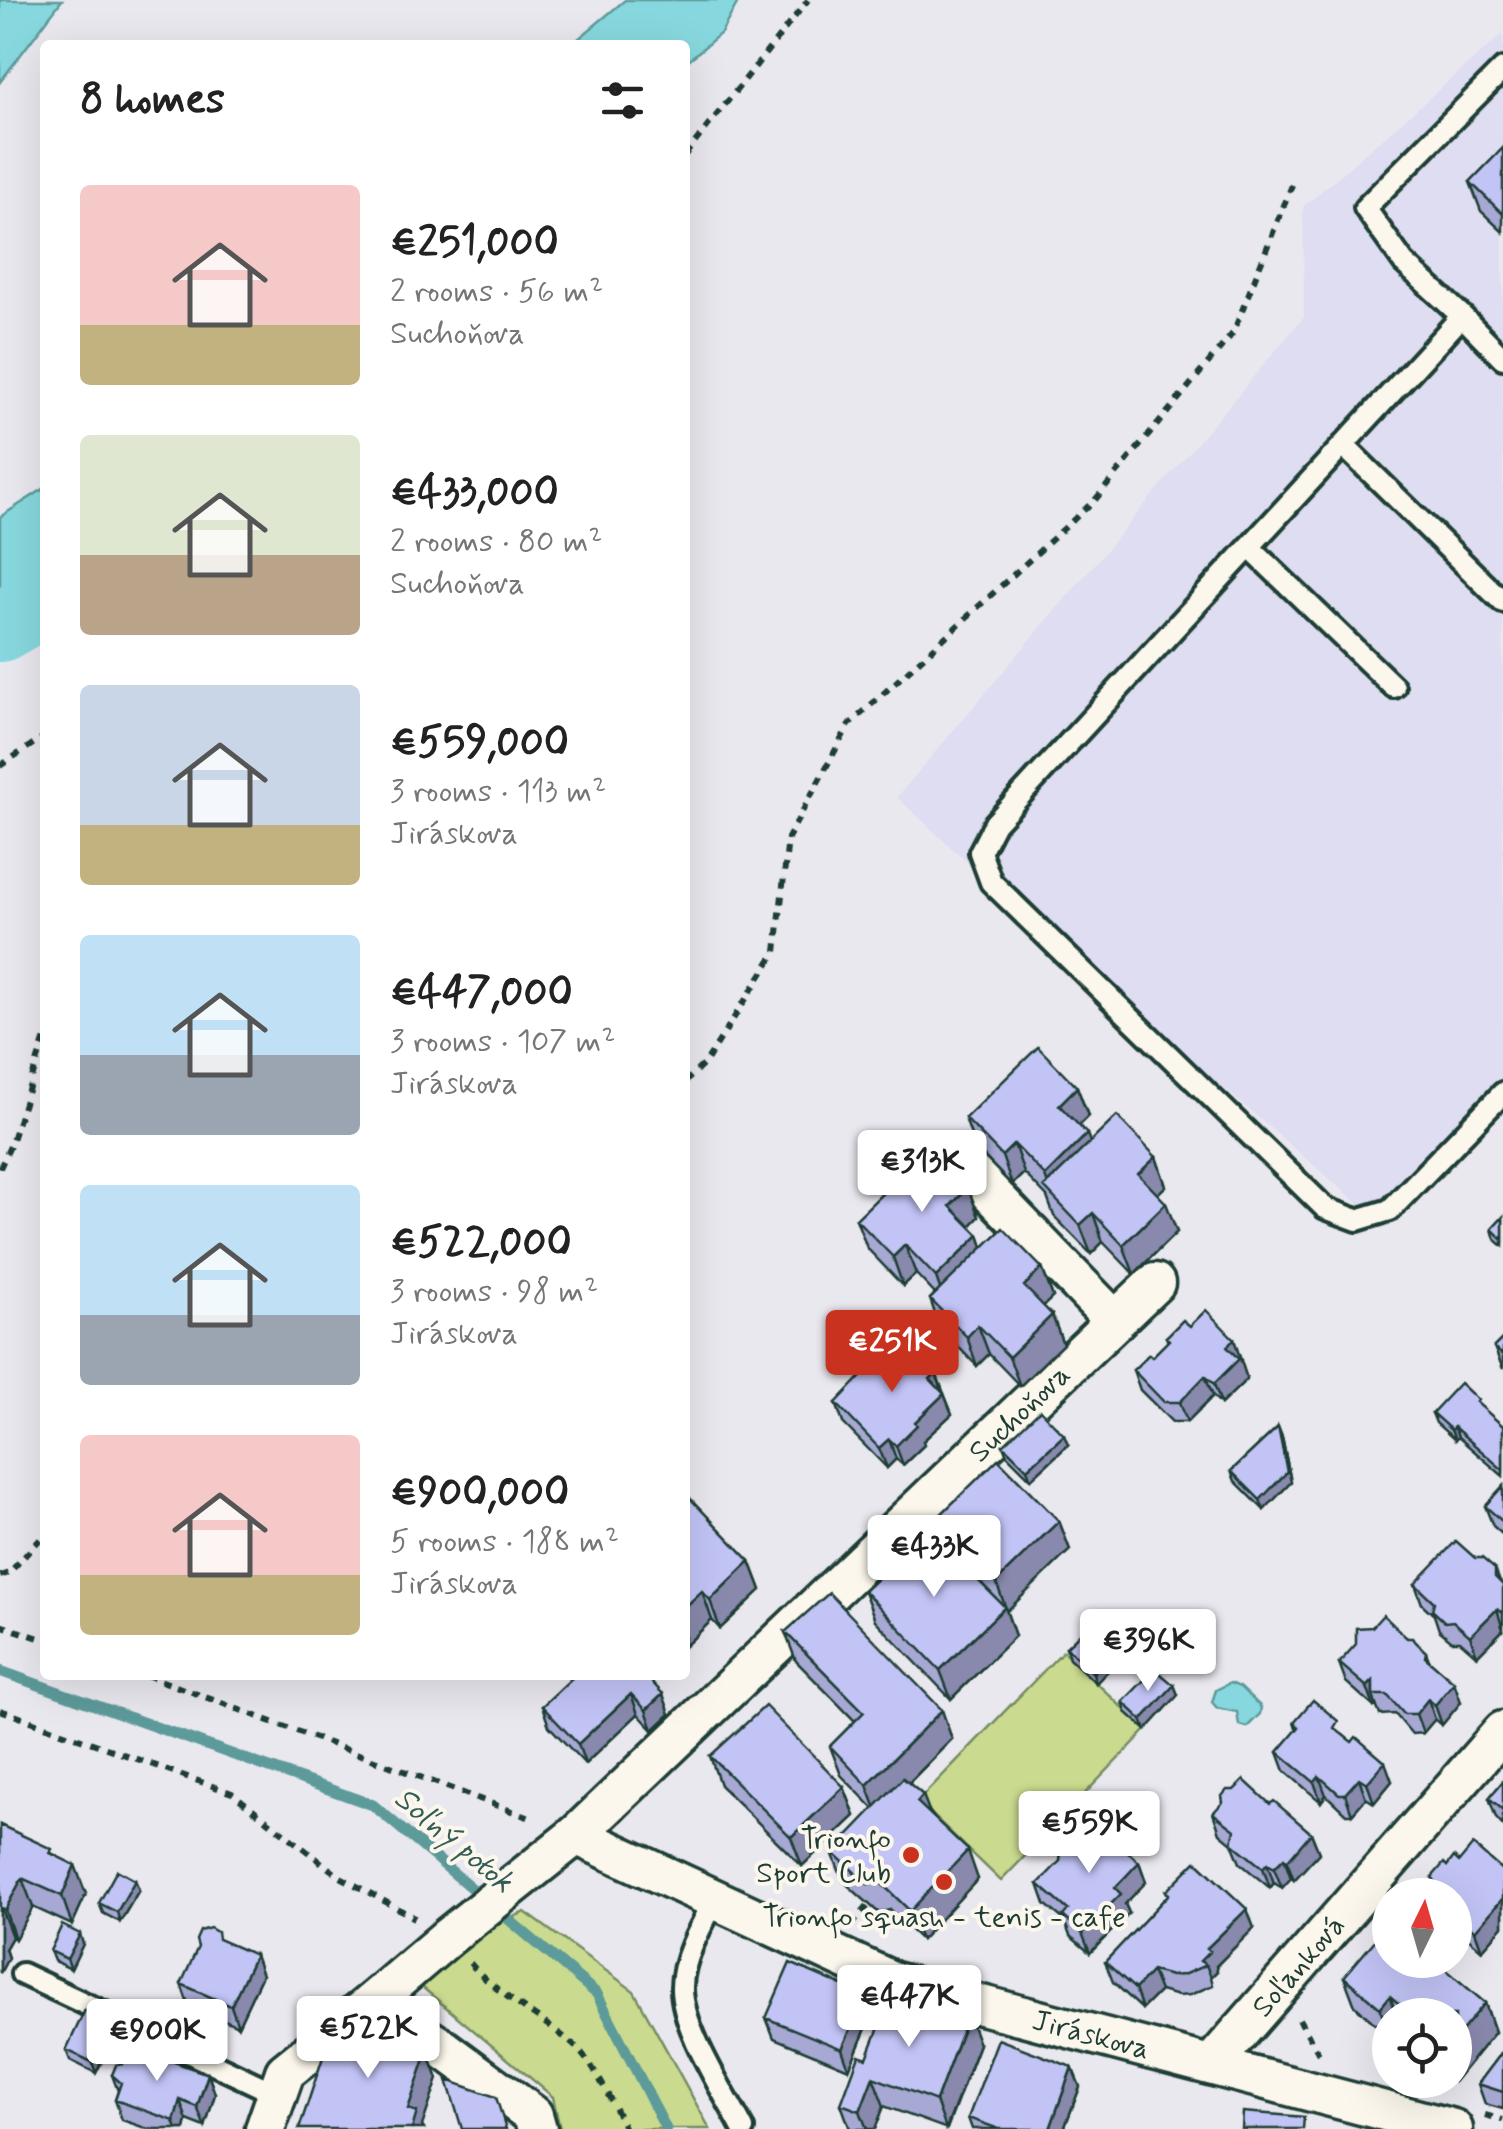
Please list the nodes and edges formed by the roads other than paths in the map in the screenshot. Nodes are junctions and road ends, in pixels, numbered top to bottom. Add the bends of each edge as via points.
1 (1503, 68) edge
2 (1462, 316) junction
3 (1503, 358) edge
4 (1343, 445) junction
5 (1249, 547) junction
6 (1503, 602) edge
7 (1394, 688) dead end
8 (1503, 1093) edge
9 (958, 1160) dead end
10 (1155, 1283) dead end
11 (1115, 1321) junction
12 (1503, 1731) edge
13 (576, 1836) junction
14 (715, 1900) junction
15 (22, 1974) dead end
16 (372, 2002) junction
17 (1210, 2065) junction
18 (271, 2111) edge
19 (1364, 2117) edge
20 (1469, 2122) edge
21 (537, 2129) edge
22 (744, 2129) edge

1 - 2 lane via 1365,208 1404,263
2 - 3 lane
2 - 4 lane
4 - 5 lane
4 - 6 lane
5 - 7 lane
5 - 8 lane via 995,824 980,852 991,882 1326,1208 1356,1220 1390,1210
9 - 11 street
10 - 11 street, Suchoňova
11 - 13 street, Suchoňova
12 - 17 street, Soľanková
13 - 14 street, Jiráskova
13 - 16 street
14 - 17 street, Jiráskova via 894,1982
14 - 22 lane via 682,1984 686,2020
15 - 18 lane
16 - 18 street via 285,2072
16 - 21 street via 533,2115
17 - 19 street, Jiráskova
19 - 20 street, Jiráskova

